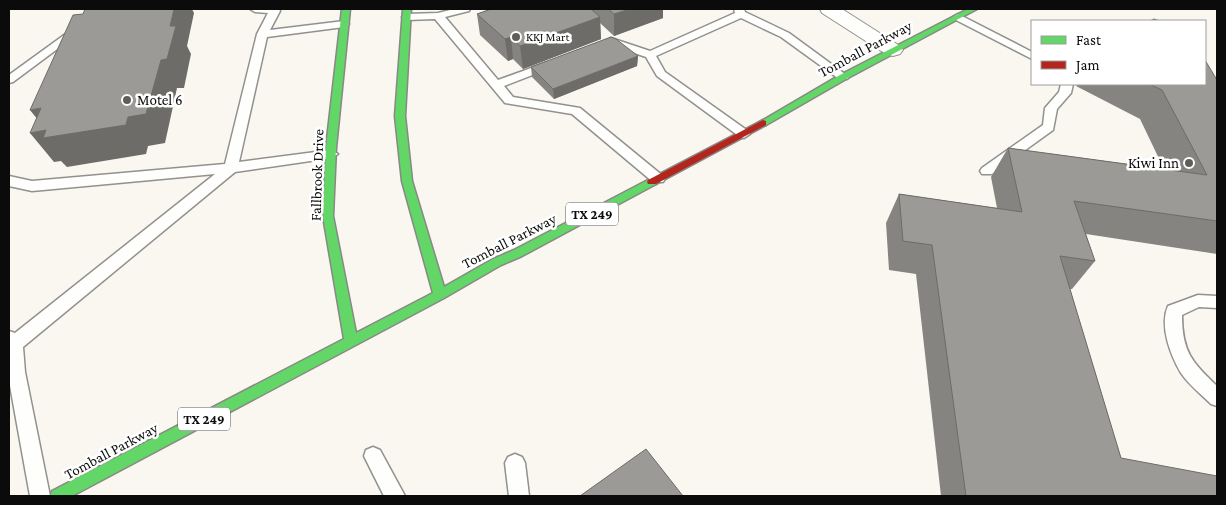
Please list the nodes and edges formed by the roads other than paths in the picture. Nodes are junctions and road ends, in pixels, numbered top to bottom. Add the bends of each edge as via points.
1 (106, 9) edge
2 (255, 9) edge
3 (346, 9) edge
4 (465, 9) edge
5 (829, 9) edge
6 (973, 9) edge
7 (740, 11) edge
8 (407, 13) edge
9 (438, 16) junction
10 (958, 17) junction
11 (344, 24) junction
12 (262, 34) junction
13 (593, 48) edge
14 (893, 50) junction
15 (650, 55) junction
16 (1031, 55) edge
17 (558, 61) edge
18 (843, 77) junction
19 (9, 80) edge
20 (496, 85) junction
21 (1068, 85) edge
22 (744, 134) junction
23 (331, 154) junction
24 (231, 168) junction
25 (987, 171) dead end
26 (658, 179) junction
27 (9, 181) edge
28 (440, 294) junction
29 (1217, 302) edge
30 (11, 341) edge
31 (351, 341) junction
32 (1217, 398) edge
33 (373, 456) dead end
34 (515, 463) dead end
35 (40, 496) edge
36 (57, 496) edge
37 (395, 496) edge
38 (519, 496) edge

1 - 19 lane
2 - 12 lane via 275,11
3 - 11 main road, Fallbrook Drive
4 - 9 lane
5 - 14 street
6 - 10 main road, Tomball Parkway / TX 249
7 - 15 lane
7 - 18 lane via 785,35
8 - 9 lane
8 - 28 main road via 400,116 407,181
9 - 20 lane
10 - 14 main road, Tomball Parkway / TX 249
10 - 16 lane
11 - 12 lane
11 - 23 main road, Fallbrook Drive
12 - 24 lane
13 - 15 lane via 607,38
14 - 18 main road, Tomball Parkway / TX 249
15 - 22 lane via 661,74
17 - 20 lane
18 - 22 main road, Tomball Parkway / TX 249
20 - 26 lane via 509,100 576,110
21 - 25 lane via 1065,93 1051,108 1049,127
22 - 26 main road, Tomball Parkway / TX 249
23 - 24 lane
23 - 31 main road, Fallbrook Drive via 328,216
24 - 27 lane via 32,186
24 - 30 lane
26 - 28 main road, Tomball Parkway / TX 249
28 - 31 main road, Tomball Parkway / TX 249
29 - 32 lane via 1198,301 1174,311 1174,336 1188,369
30 - 35 lane
31 - 36 main road, Tomball Parkway / TX 249
33 - 37 lane
34 - 38 lane

